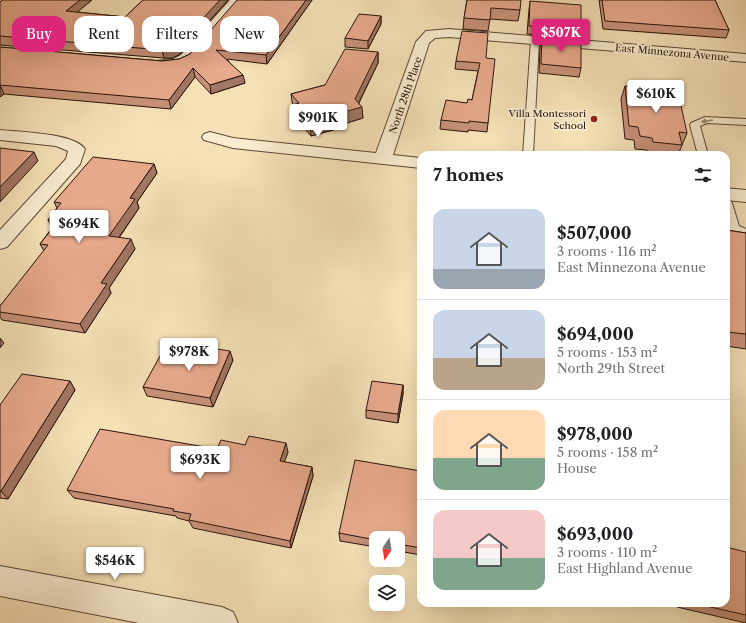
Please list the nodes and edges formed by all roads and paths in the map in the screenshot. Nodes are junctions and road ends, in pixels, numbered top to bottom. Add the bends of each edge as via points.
1 (237, 0) edge
2 (431, 34) joint
3 (535, 40) junction
4 (746, 58) edge
5 (148, 62) edge
6 (746, 122) edge
7 (0, 135) edge
8 (210, 136) dead end
9 (528, 151) edge
10 (702, 151) edge
11 (382, 159) junction
12 (417, 163) edge
13 (730, 194) edge
14 (746, 196) edge
15 (730, 216) edge
16 (746, 233) edge
17 (0, 242) edge
18 (0, 581) edge
19 (222, 623) edge

1 - 5 street via 186,58 176,63
2 - 3 street, East Minnezona Avenue via 449,33
2 - 11 street, North 28th Place via 423,42
3 - 4 street, East Minnezona Avenue
3 - 9 lane
6 -> 10 lane via 705,120 695,125
7 - 17 street via 60,141 77,149 74,160
8 - 11 street via 233,143
11 - 12 street
13 - 14 street
15 - 16 lane via 734,229
18 - 19 street

